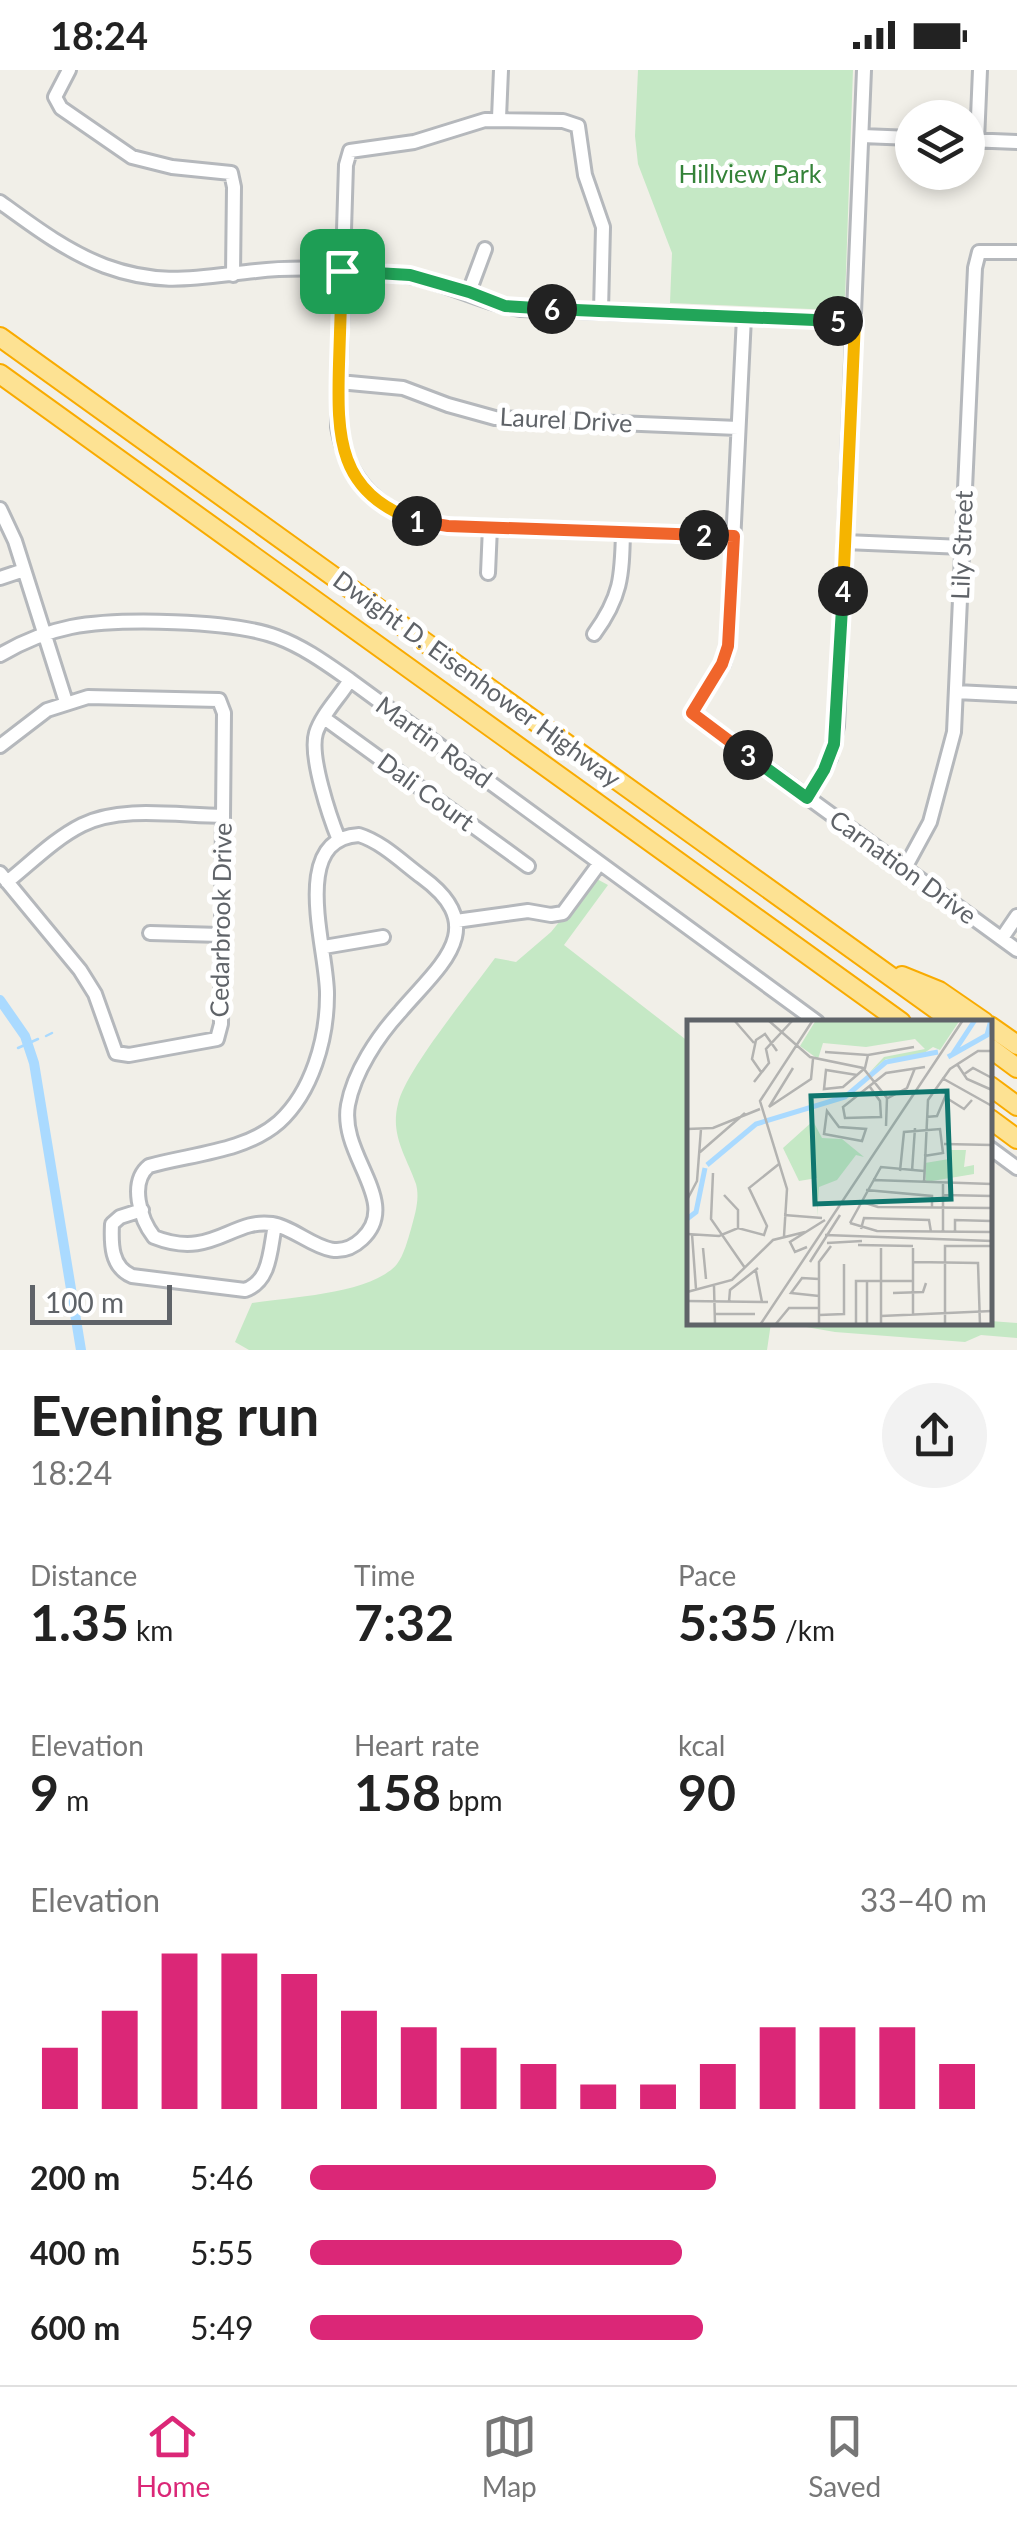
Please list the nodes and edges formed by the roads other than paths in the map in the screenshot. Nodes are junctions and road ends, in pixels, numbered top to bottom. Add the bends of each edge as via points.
1 (69, 70) edge
2 (500, 70) edge
3 (864, 70) edge
4 (980, 70) edge
5 (977, 100) edge
6 (499, 118) junction
7 (862, 136) junction
8 (895, 137) edge
9 (985, 141) edge
10 (1017, 142) edge
11 (0, 202) edge
12 (485, 249) dead end
13 (1017, 252) edge
14 (342, 271) junction
15 (233, 274) junction
16 (469, 292) junction
17 (601, 311) junction
18 (744, 317) junction
19 (855, 321) junction
20 (0, 336) edge
21 (0, 374) edge
22 (339, 382) junction
23 (738, 428) junction
24 (0, 510) edge
25 (490, 527) junction
26 (623, 532) junction
27 (734, 536) junction
28 (846, 542) junction
29 (962, 547) junction
30 (24, 570) junction
31 (488, 572) dead end
32 (0, 578) edge
33 (45, 634) junction
34 (594, 634) dead end
35 (0, 655) edge
36 (350, 680) junction
37 (956, 692) junction
38 (1017, 695) edge
39 (66, 702) junction
40 (324, 718) junction
41 (0, 746) edge
42 (807, 798) junction
43 (223, 816) junction
44 (339, 840) junction
45 (599, 864) junction
46 (528, 866) dead end
47 (905, 868) junction
48 (4, 878) edge
49 (1017, 916) edge
50 (456, 921) junction
51 (150, 933) dead end
52 (222, 935) junction
53 (383, 937) dead end
54 (1002, 938) junction
55 (324, 946) junction
56 (1017, 950) edge
57 (870, 962) junction
58 (855, 990) junction
59 (813, 1020) edge
60 (883, 1020) edge
61 (898, 1020) edge
62 (951, 1020) edge
63 (981, 1020) edge
64 (992, 1028) edge
65 (1017, 1045) edge
66 (992, 1049) edge
67 (1017, 1068) edge
68 (992, 1087) edge
69 (1017, 1106) edge
70 (992, 1121) edge
71 (1017, 1140) edge
72 (992, 1149) edge
73 (1017, 1168) edge
74 (142, 1210) junction
75 (274, 1224) junction

1 - 15 street via 54,97 114,146 156,165 231,173
2 - 6 street
3 - 7 street
4 - 5 street
6 - 14 street via 414,142 350,150
6 - 17 street via 578,126 585,176 603,227
7 - 8 street
7 - 19 street
9 - 10 street
11 - 15 street via 107,267 163,279
12 - 16 street
13 - 29 street, Lily Street via 979,252 975,268
14 - 15 street
14 - 16 street via 410,275
14 - 22 street
16 - 17 street via 505,306
17 - 18 street
18 - 19 street
18 - 23 street
19 - 28 street
20 - 57 highway, Dwight D. Eisenhower Highway
21 - 58 highway, Dwight D. Eisenhower Highway
22 - 23 street, Laurel Drive via 403,388 495,418
22 - 25 street via 341,443 366,490 418,522
23 - 27 street
24 - 30 street
25 - 26 street
25 - 31 street
26 - 27 street
26 - 34 street via 616,600
27 - 42 street, Carnation Drive via 728,646 692,713
28 - 29 street
28 - 42 street via 837,726 830,758
29 - 37 street, Lily Street
30 - 32 street
30 - 33 street
33 - 35 street, Martin Road
33 - 36 street, Martin Road via 91,624 256,630 299,647
33 - 39 street
36 - 40 street
36 - 45 street, Martin Road
37 - 38 street
37 - 47 street, Lily Street via 951,747 930,822
39 - 41 street
39 - 43 street, Cedarbrook Drive via 111,696 220,700
40 - 44 street via 315,751
40 - 46 street, Dali Court
42 - 47 street, Carnation Drive
43 - 48 street via 128,815 85,824
43 - 52 street, Cedarbrook Drive
44 - 50 street via 359,836 379,844 437,888
44 - 55 street via 328,846 317,874
45 - 50 street via 563,913
45 - 59 street, Martin Road
47 - 54 street, Carnation Drive
48 - 52 street, Cedarbrook Drive via 80,970 116,1053 217,1038
49 - 54 street
50 - 75 street via 447,960 384,1032 348,1104 348,1136 376,1200 372,1228 340,1250 315,1246
51 - 52 street
53 - 55 street
54 - 56 street, Carnation Drive
55 - 74 street via 325,1022 301,1096 253,1139 149,1166 138,1180
57 - 62 highway, Dwight D. Eisenhower Highway
57 - 63 highway via 939,991
58 - 60 highway
58 - 61 highway, Dwight D. Eisenhower Highway
64 - 65 highway
66 - 67 highway
68 - 69 highway
70 - 71 highway
72 - 73 street
74 - 75 street via 154,1236 192,1244
74 - 75 street via 112,1224 114,1260 122,1271 245,1290 264,1275

